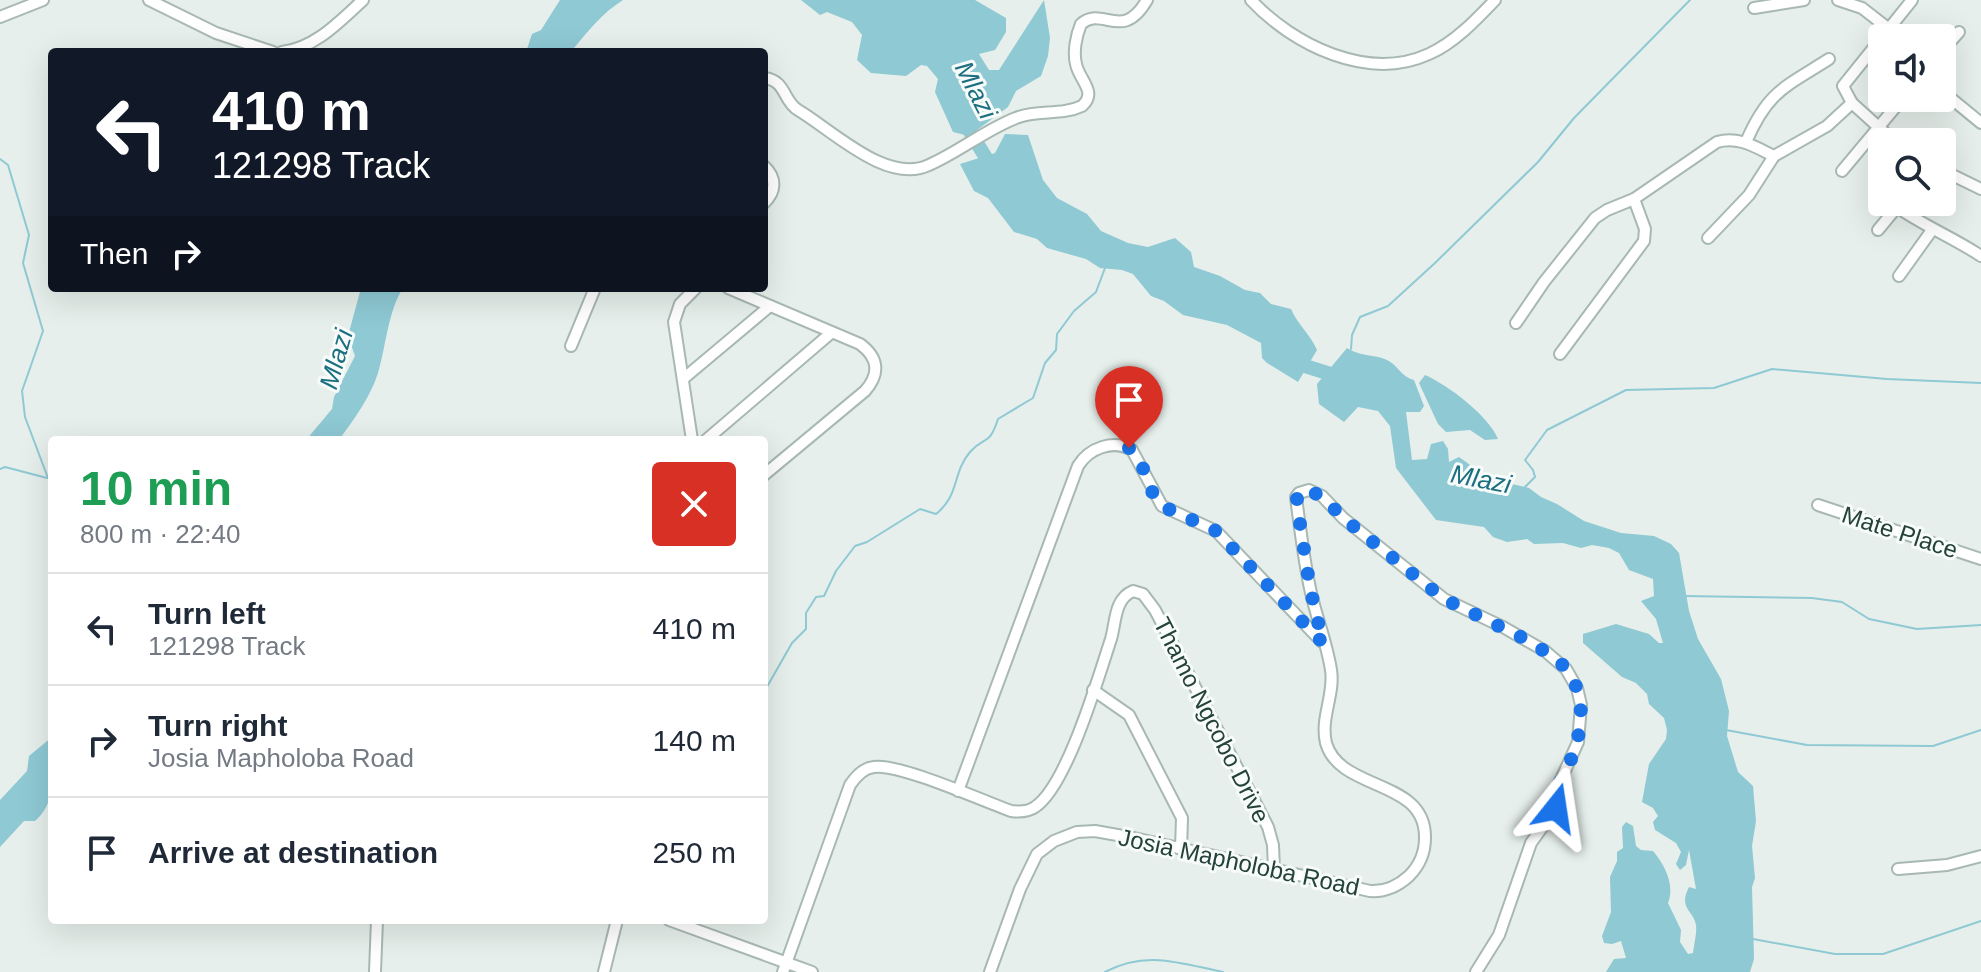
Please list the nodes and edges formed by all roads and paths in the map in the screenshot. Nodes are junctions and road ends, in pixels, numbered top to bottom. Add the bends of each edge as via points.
1 (43, 0) edge
2 (149, 0) edge
3 (363, 0) edge
4 (1147, 0) edge
5 (1251, 0) edge
6 (1495, 0) edge
7 (1804, 0) edge
8 (1838, 0) edge
9 (1912, 0) edge
10 (1754, 8) dead end
11 (0, 17) edge
12 (1883, 24) edge
13 (1893, 24) edge
14 (1959, 32) dead end
15 (1956, 35) edge
16 (261, 48) edge
17 (300, 48) edge
18 (1868, 54) edge
19 (1829, 59) dead end
20 (768, 79) edge
21 (1852, 103) junction
22 (1956, 103) edge
23 (1891, 112) edge
24 (1978, 121) edge
25 (1878, 128) joint
26 (1868, 140) edge
27 (1746, 142) junction
28 (1774, 156) junction
29 (768, 171) edge
30 (1842, 171) dead end
31 (1956, 177) edge
32 (1981, 189) edge
33 (768, 199) edge
34 (1634, 199) junction
35 (1890, 216) edge
36 (1914, 216) edge
37 (1878, 230) dead end
38 (1932, 230) junction
39 (1708, 238) dead end
40 (1981, 256) edge
41 (1899, 276) dead end
42 (593, 292) edge
43 (691, 292) edge
44 (737, 292) edge
45 (770, 306) junction
46 (1516, 323) dead end
47 (831, 333) junction
48 (571, 346) dead end
49 (1560, 354) dead end
50 (683, 379) junction
51 (691, 436) edge
52 (711, 436) edge
53 (768, 472) edge
54 (1818, 505) dead end
55 (1981, 559) edge
56 (1323, 643) junction
57 (1093, 690) junction
58 (958, 791) junction
59 (1181, 849) junction
60 (1981, 856) edge
61 (1898, 869) dead end
62 (1274, 870) junction
63 (377, 924) edge
64 (616, 924) edge
65 (679, 924) edge
66 (784, 967) edge
67 (375, 972) edge
68 (604, 972) edge
69 (812, 972) edge
70 (990, 972) edge
71 (1476, 972) edge

1 - 11 street
2 - 16 street
3 - 17 street
4 - 20 street via 1128,21 1093,18 1081,24 1076,64 1089,94 1085,104 1032,113 920,168 883,165 796,108 782,86
5 - 6 street via 1299,39 1328,52 1379,63 1429,54
7 - 10 street
8 - 12 street via 1862,8
9 - 13 street
14 - 15 street
18 - 21 street via 1845,82
19 - 27 street via 1768,101
21 - 25 street
21 - 28 street via 1827,126
22 - 24 street
23 - 25 street
26 - 30 street
27 - 28 street
27 - 34 street via 1717,142
28 - 39 street via 1749,195
29 - 33 street via 774,184
31 - 32 street
34 - 46 street via 1607,210 1586,227
34 - 49 street via 1645,229 1642,245
35 - 37 street
36 - 38 street
38 - 40 street
38 - 41 street
42 - 48 street
43 - 50 street via 675,315
44 - 45 street
45 - 47 street
45 - 50 street
47 - 52 street
47 - 53 street via 872,354 874,379
50 - 51 street
54 - 55 street, Mate Place
56 - 58 street via 1216,531 1162,506 1132,450 1118,445 1095,450 1078,466
56 - 62 street, Josia Mapholoba Road via 1332,673 1324,726 1329,752 1349,771 1411,804 1423,820 1424,850 1408,877 1382,891
56 - 71 street via 1297,504 1297,494 1306,490 1322,496 1435,593 1545,651 1574,678 1581,705 1576,749 1559,784 1556,808 1531,843 1499,935
57 - 58 street via 1067,761 1035,807 1011,811
57 - 59 street via 1129,715 1182,818
57 - 62 street, Thamo Ngcobo Drive via 1118,608 1124,596 1140,592 1155,610 1270,833
58 - 66 street via 890,767 868,768 855,777
59 - 62 street, Josia Mapholoba Road
59 - 70 street, Josia Mapholoba Road via 1087,830 1054,841 1030,864
60 - 61 street
63 - 67 street
64 - 68 street
65 - 66 street
66 - 69 street

